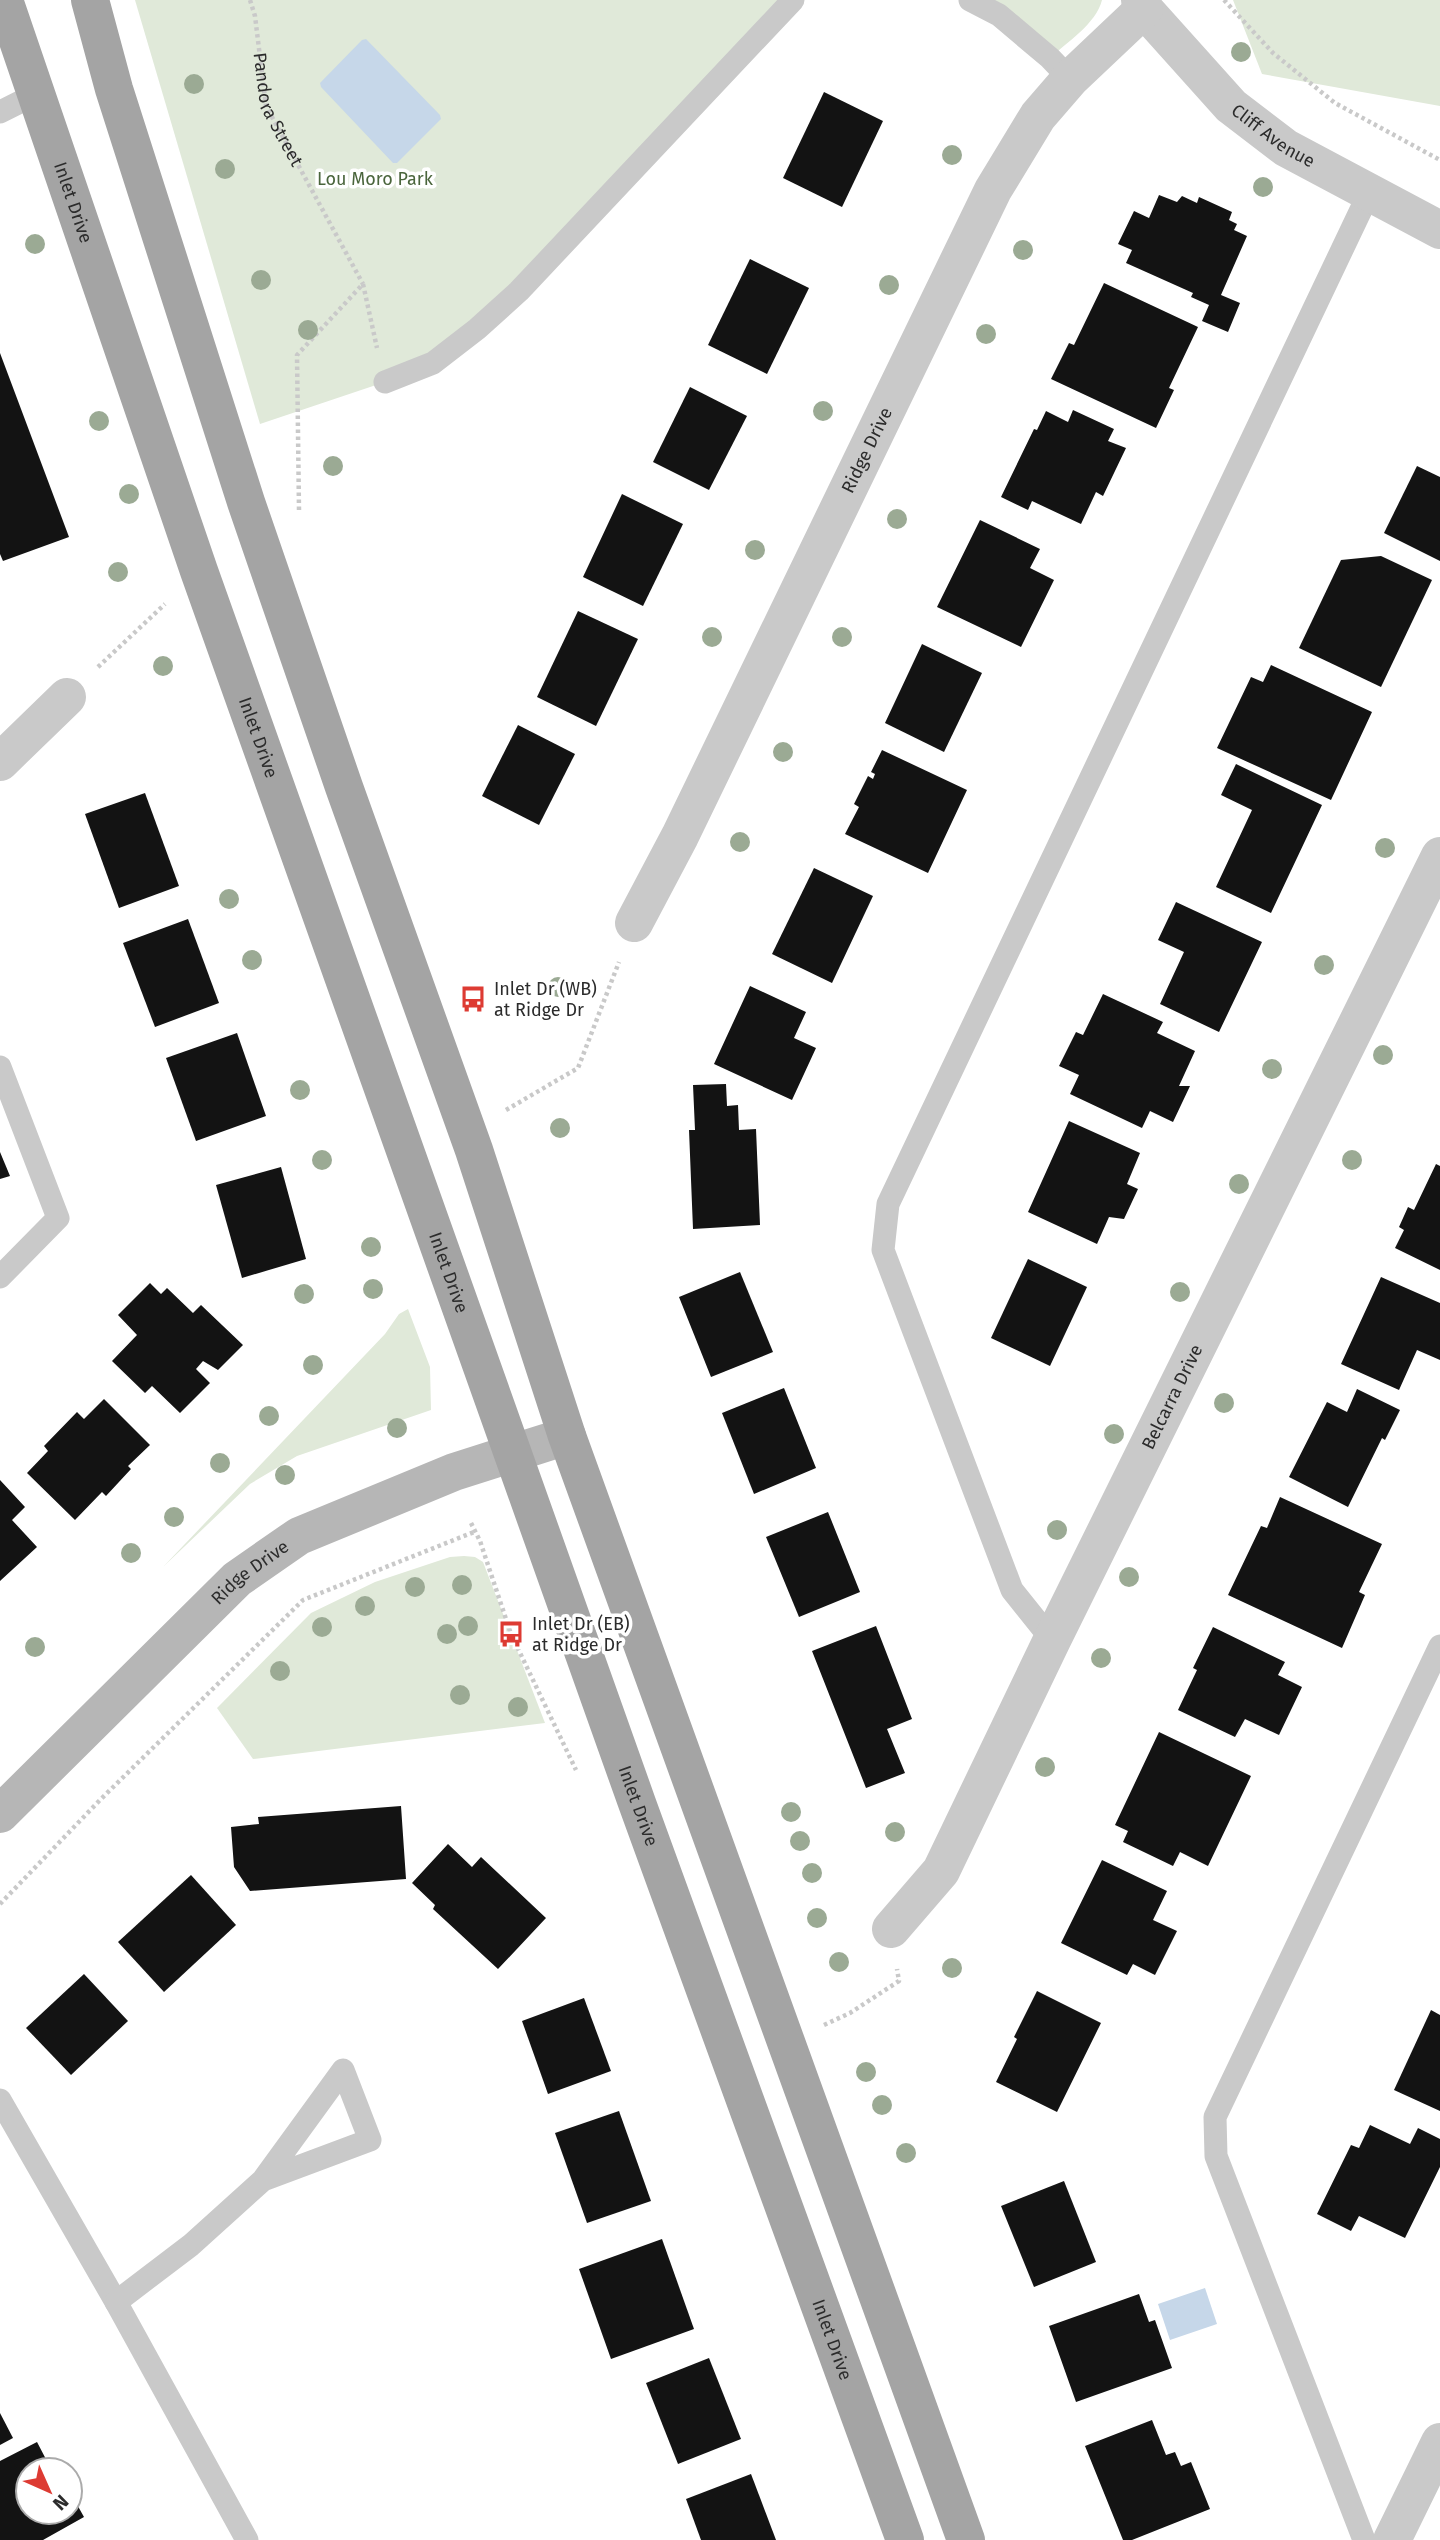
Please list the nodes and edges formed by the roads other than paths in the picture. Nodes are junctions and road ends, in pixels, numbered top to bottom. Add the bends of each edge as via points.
1 (4, 0) edge
2 (90, 0) edge
3 (793, 0) edge
4 (970, 0) edge
5 (1142, 5) edge
6 (998, 7) edge
7 (1070, 79) junction
8 (36, 94) junction
9 (0, 112) edge
10 (1368, 193) junction
11 (1440, 230) edge
12 (385, 382) road end
13 (67, 696) road end
14 (0, 762) edge
15 (1440, 856) edge
16 (634, 923) road end
17 (0, 1067) edge
18 (0, 1277) edge
19 (567, 1436) junction
20 (512, 1453) junction
21 (1052, 1640) junction
22 (1440, 1646) edge
23 (0, 1814) edge
24 (891, 1928) road end
25 (0, 2100) edge
26 (262, 2180) junction
27 (116, 2302) junction
28 (1440, 2442) edge
29 (247, 2540) edge
30 (905, 2540) edge
31 (966, 2540) edge
32 (1364, 2540) edge
33 (1392, 2540) edge

1 - 8 main road, Inlet Drive
2 - 19 main road via 246,502 474,1150
3 - 12 lane via 519,291 433,363
4 - 6 lane
5 - 7 street, Ridge Drive
5 - 10 street, Cliff Avenue via 1231,106 1286,148
6 - 7 lane
7 - 16 street, Ridge Drive via 1038,116 993,190
8 - 9 lane
8 - 20 main road, Inlet Drive via 199,571
10 - 11 street, Cliff Avenue
10 - 21 lane via 888,1204 883,1250 1012,1590
13 - 14 street
15 - 21 street, Belcarra Drive
17 - 18 lane via 58,1218
19 - 20 street, Ridge Drive
19 - 31 main road
20 - 23 street, Ridge Drive via 299,1536 237,1579
20 - 30 main road, Inlet Drive
21 - 24 street, Belcarra Drive via 942,1871
22 - 32 lane via 1214,2117 1216,2156
25 - 27 lane
26 - 26 lane via 370,2140 343,2070 287,2147
26 - 27 lane via 191,2245
27 - 29 lane
28 - 33 street

